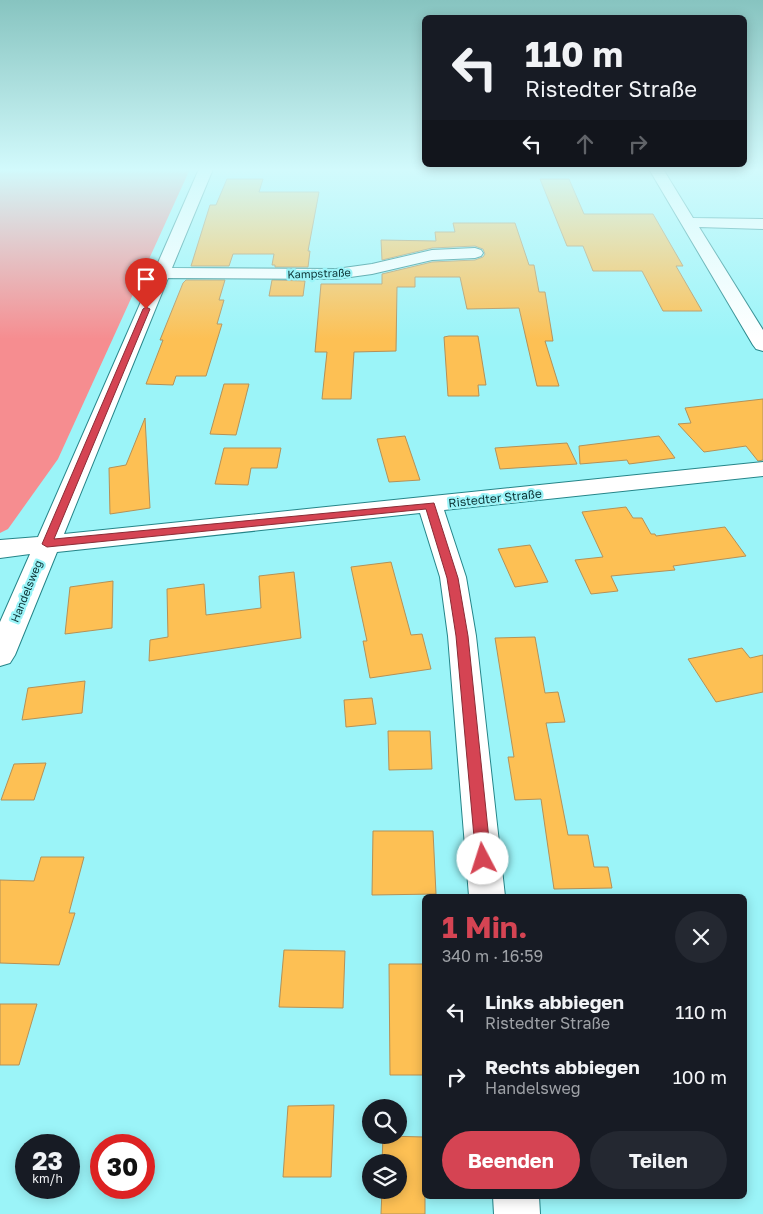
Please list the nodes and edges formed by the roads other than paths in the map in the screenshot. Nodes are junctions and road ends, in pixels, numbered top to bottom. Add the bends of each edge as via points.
1 (182, 226) edge
2 (690, 226) edge
3 (475, 253) dead end
4 (162, 273) junction
5 (763, 345) edge
6 (763, 470) edge
7 (430, 505) junction
8 (47, 544) junction
9 (0, 549) edge
10 (0, 655) edge
11 (487, 894) edge
12 (516, 1199) edge
13 (517, 1214) edge

1 - 4 street, Handelsweg
2 - 5 street
3 - 4 street, Kampstraße via 432,255 336,274
4 - 8 street, Handelsweg
6 - 7 street, Ristedter Straße
7 - 8 street, Ristedter Straße
7 - 11 street via 453,578 462,636
8 - 9 street, Ristedter Straße
8 - 10 street, Handelsweg
12 - 13 street

